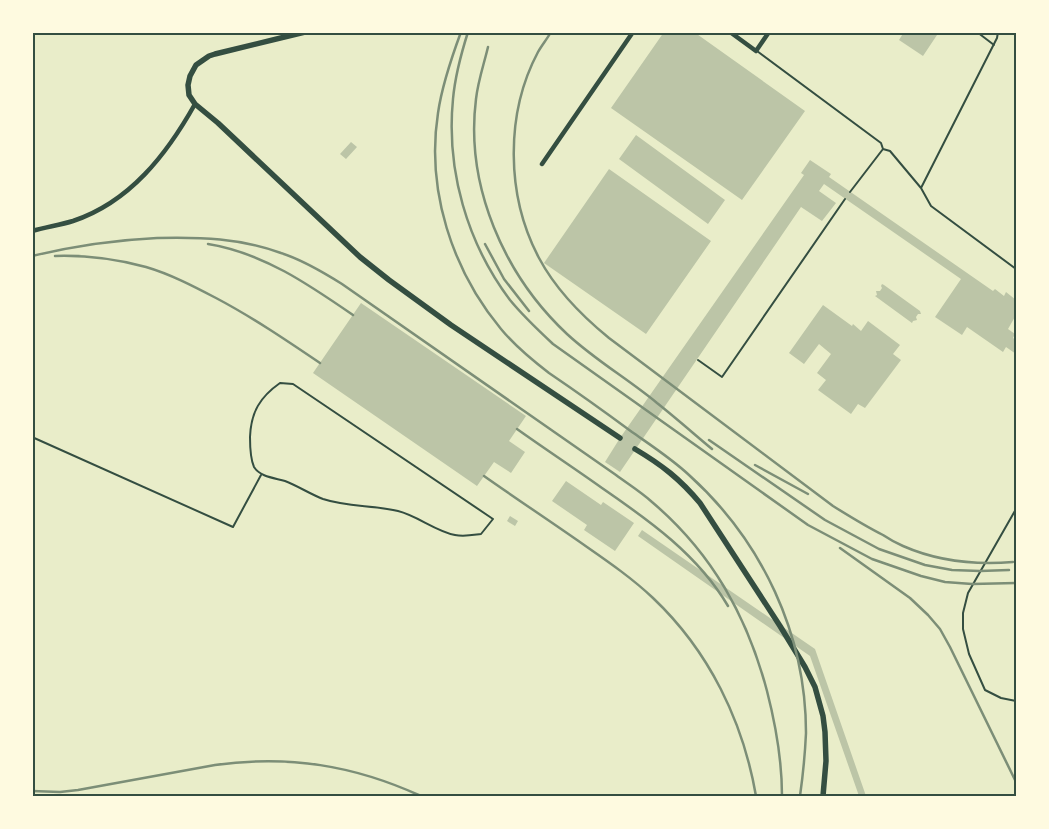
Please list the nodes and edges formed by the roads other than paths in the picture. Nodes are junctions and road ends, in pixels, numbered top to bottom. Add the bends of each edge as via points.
1 (305, 32) edge
2 (634, 32) edge
3 (730, 32) edge
4 (768, 32) edge
5 (977, 32) edge
6 (998, 32) edge
7 (994, 45) junction
8 (756, 51) junction
9 (195, 104) junction
10 (883, 149) junction
11 (542, 164) dead end
12 (921, 188) junction
13 (850, 192) dead end
14 (845, 200) dead end
15 (32, 231) edge
16 (1016, 269) edge
17 (698, 360) dead end
18 (32, 437) edge
19 (620, 438) dead end
20 (635, 449) dead end
21 (261, 474) junction
22 (1016, 508) edge
23 (1016, 701) edge
24 (823, 796) edge

1 - 9 street via 225,50 203,60 196,65 188,85 189,95
2 - 11 street
3 - 8 street
4 - 8 street
5 - 7 lane
6 - 7 lane
7 - 12 lane
8 - 10 lane via 881,143
9 - 15 street via 153,166 116,200 73,221
9 - 19 street via 389,280
10 - 12 lane via 890,151
10 - 13 lane
12 - 16 lane via 931,206
14 - 17 lane via 722,378
18 - 21 lane via 233,527
20 - 24 street via 660,464 700,503 807,672 820,702 826,732
21 - 21 lane via 254,467 250,450 251,423 259,404 271,390 280,383 293,384 493,520 482,534 454,535 403,512 322,498
22 - 23 lane via 968,593 963,613 969,654 985,690

